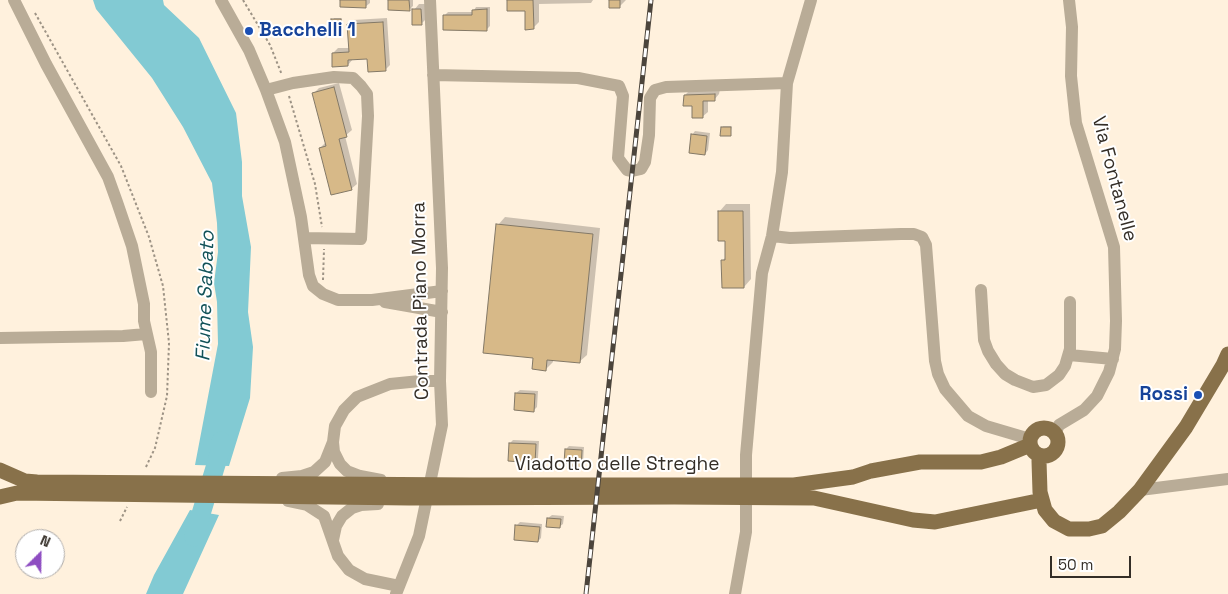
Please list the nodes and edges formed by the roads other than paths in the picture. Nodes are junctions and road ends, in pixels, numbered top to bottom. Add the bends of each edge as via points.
1 (14, 0) edge
2 (221, 0) edge
3 (430, 0) edge
4 (811, 0) edge
5 (1069, 0) edge
6 (433, 75) junction
7 (787, 83) junction
8 (266, 90) junction
9 (772, 236) junction
10 (304, 238) junction
11 (981, 290) dead end
12 (442, 291) junction
13 (372, 300) junction
14 (1070, 302) dead end
15 (442, 312) junction
16 (146, 334) junction
17 (0, 338) edge
18 (1228, 354) edge
19 (1069, 355) junction
20 (1113, 359) junction
21 (440, 381) junction
22 (151, 392) dead end
23 (1055, 434) junction
24 (1030, 442) junction
25 (332, 449) junction
26 (1041, 456) junction
27 (0, 470) edge
28 (1228, 479) edge
29 (244, 483) junction
30 (423, 484) junction
31 (94, 488) junction
32 (1140, 490) junction
33 (813, 491) junction
34 (235, 496) junction
35 (0, 497) edge
36 (444, 498) junction
37 (1042, 500) junction
38 (332, 526) junction
39 (397, 590) edge
40 (735, 594) edge

1 - 16 street via 108,178 132,246 144,304
2 - 8 street via 250,50
3 - 6 street, Contrada Piano Morra
4 - 7 street
5 - 20 street, Via Fontanelle via 1076,123 1114,247 1116,321
6 - 7 street via 578,78 619,86 623,96 618,158 627,170 632,171 641,169 645,162 650,98 655,90
6 - 12 street, Contrada Piano Morra
7 - 9 street via 782,172
8 - 10 street via 285,142
8 - 10 street via 334,77 353,78 367,94 361,239
9 - 24 street via 914,234 922,238 926,245 935,361 945,390 968,416
9 - 40 street via 762,273 746,455 746,532
10 - 13 street via 309,275 314,286 338,300
11 - 19 street via 984,340 1005,374 1033,387 1046,385 1059,375
12 - 13 street
12 - 15 street, Contrada Piano Morra
13 - 15 street
14 - 19 street
15 - 21 street, Contrada Piano Morra
16 - 17 street
16 - 22 street via 151,352
18 - 32 main road via 1186,427
19 - 20 street
20 - 23 street, Via Fontanelle via 1098,396 1084,410 1059,425
21 - 25 street via 390,384 357,397 335,426
21 - 39 street, Contrada Piano Morra via 442,425 436,458 419,536
23 - 24 main road via 1043,429 1035,432
23 - 26 main road, Via Fontanelle via 1054,452
24 - 26 main road via 1034,452
24 - 33 main road via 1001,457 981,462 914,463 871,471
25 - 29 street via 314,472
25 - 30 street via 347,471 360,476
26 - 37 main road
27 - 31 main road via 25,481
28 - 32 street
29 - 30 main road, Viadotto delle Streghe
29 - 31 main road, Viadotto delle Streghe
30 - 33 main road, Viadotto delle Streghe via 728,486
31 - 34 main road
31 - 35 main road
32 - 37 main road via 1102,526 1089,529 1069,529 1054,520 1045,510
33 - 36 main road via 674,497
33 - 37 main road via 913,520 935,522
34 - 36 main road
34 - 38 street via 308,505
36 - 38 street via 408,504 361,505 352,508
38 - 39 street via 338,556 349,570

